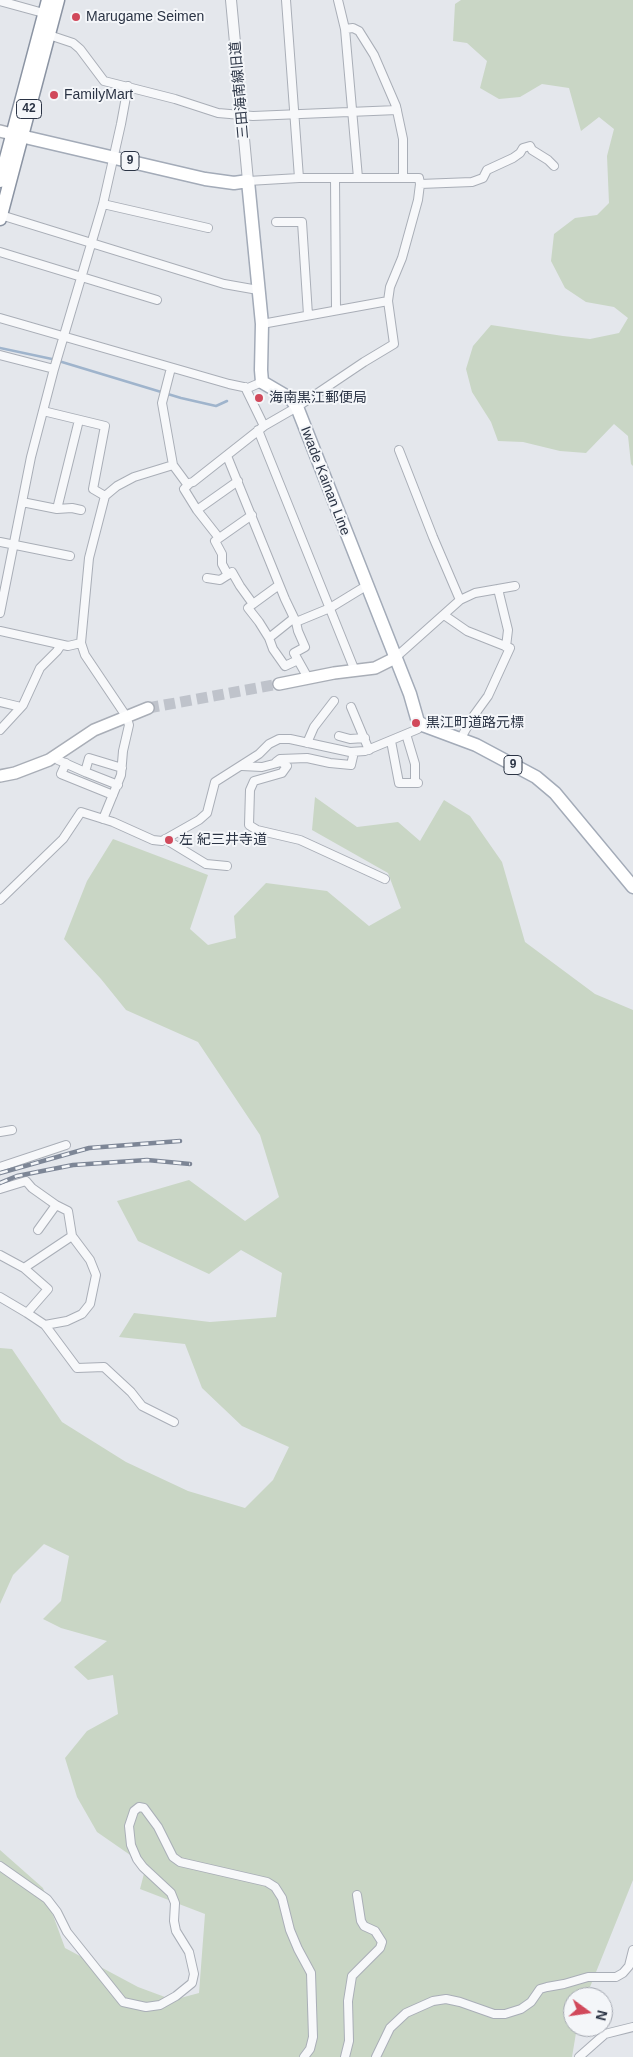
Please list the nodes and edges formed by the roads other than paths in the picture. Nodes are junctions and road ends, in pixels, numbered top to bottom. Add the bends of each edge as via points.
1 (48, 0) edge
2 (58, 0) edge
3 (231, 0) edge
4 (286, 0) edge
5 (338, 0) edge
6 (0, 1) edge
7 (49, 14) junction
8 (345, 29) junction
9 (44, 34) junction
10 (128, 86) junction
11 (397, 110) junction
12 (352, 113) junction
13 (294, 115) junction
14 (242, 116) junction
15 (12, 134) edge
16 (113, 158) junction
17 (554, 166) dead end
18 (299, 178) junction
19 (335, 178) junction
20 (358, 178) junction
21 (403, 178) junction
22 (0, 181) edge
23 (248, 181) junction
24 (420, 184) junction
25 (103, 204) junction
26 (1, 217) edge
27 (276, 222) dead end
28 (208, 228) dead end
29 (92, 242) junction
30 (0, 252) edge
31 (82, 276) junction
32 (258, 290) junction
33 (157, 300) dead end
34 (388, 301) junction
35 (336, 309) junction
36 (308, 315) junction
37 (0, 318) edge
38 (262, 324) junction
39 (64, 336) junction
40 (0, 355) edge
41 (171, 368) junction
42 (54, 370) junction
43 (262, 382) junction
44 (245, 387) junction
45 (297, 407) junction
46 (43, 411) junction
47 (78, 420) junction
48 (261, 428) junction
49 (398, 450) dead end
50 (227, 456) junction
51 (173, 465) junction
52 (238, 481) junction
53 (190, 483) junction
54 (105, 496) junction
55 (22, 502) junction
56 (58, 509) junction
57 (82, 510) dead end
58 (197, 510) junction
59 (252, 515) junction
60 (219, 538) junction
61 (0, 542) edge
62 (13, 545) junction
63 (70, 556) dead end
64 (230, 573) junction
65 (207, 578) dead end
66 (279, 585) junction
67 (366, 586) junction
68 (515, 586) dead end
69 (498, 589) junction
70 (460, 600) junction
71 (253, 604) junction
72 (330, 608) junction
73 (0, 613) edge
74 (444, 615) junction
75 (295, 620) junction
76 (0, 631) edge
77 (269, 638) junction
78 (81, 643) junction
79 (61, 644) junction
80 (506, 647) junction
81 (395, 658) junction
82 (298, 660) junction
83 (355, 671) junction
84 (308, 678) junction
85 (279, 684) tunnel mouth
86 (334, 701) dead end
87 (0, 702) edge
88 (21, 707) junction
89 (351, 707) dead end
90 (148, 708) tunnel mouth
91 (126, 716) junction
92 (420, 724) junction
93 (0, 730) edge
94 (406, 734) junction
95 (339, 736) dead end
96 (365, 738) junction
97 (460, 738) junction
98 (391, 741) junction
99 (307, 743) junction
100 (369, 750) junction
101 (354, 752) junction
102 (55, 755) junction
103 (66, 764) junction
104 (272, 764) junction
105 (241, 766) junction
106 (122, 768) junction
107 (84, 772) junction
108 (0, 775) edge
109 (399, 783) junction
110 (118, 785) junction
111 (401, 793) dead end
112 (113, 795) junction
113 (103, 819) junction
114 (165, 839) junction
115 (227, 866) dead end
116 (385, 879) dead end
117 (633, 888) edge
118 (0, 900) edge
119 (12, 1130) dead end
120 (0, 1132) edge
121 (66, 1145) dead end
122 (0, 1166) edge
123 (0, 1189) edge
124 (56, 1205) junction
125 (38, 1230) dead end
126 (72, 1236) junction
127 (0, 1255) edge
128 (24, 1268) junction
129 (0, 1297) edge
130 (27, 1313) junction
131 (45, 1325) junction
132 (174, 1422) dead end
133 (0, 1866) edge
134 (357, 1895) dead end
135 (633, 1950) edge
136 (633, 2027) edge
137 (304, 2057) edge
138 (344, 2057) edge
139 (376, 2057) edge
140 (579, 2057) edge

1 - 7 main road, 42
2 - 7 main road, 42
3 - 14 street, 三田海南線旧道
4 - 13 street
5 - 8 street
6 - 7 street
7 - 9 main road, 42
8 - 11 street via 359,31 374,54
8 - 12 street
9 - 10 street via 73,43 104,81
9 - 15 main road, 42
10 - 14 street via 218,113
10 - 16 street
11 - 12 street
11 - 21 street via 403,139
12 - 13 street
12 - 20 street
13 - 14 street
13 - 18 street
14 - 23 street, 三田海南線旧道
15 - 16 main road, 9
15 - 22 main road, 42
15 - 26 main road, 42
16 - 23 main road, 9 via 218,182
16 - 25 street
17 - 24 street via 530,146 472,182
18 - 19 street
18 - 23 street
19 - 20 street
19 - 35 street
20 - 21 street
21 - 24 street via 419,178
23 - 32 main road
24 - 34 street
25 - 28 street
25 - 29 street
26 - 29 street
27 - 36 street via 302,222
29 - 31 street
29 - 32 street via 224,284
30 - 31 street
31 - 33 street
31 - 39 street
32 - 38 main road
34 - 35 street
34 - 45 street via 394,344
35 - 36 street
36 - 38 street
37 - 39 street
38 - 43 main road
39 - 41 street
39 - 42 street
40 - 42 street
41 - 44 street
41 - 51 street via 162,403
42 - 46 street
43 - 44 street
43 - 45 main road, Iwade Kainan Line via 291,399
44 - 48 street
45 - 48 street
45 - 67 main road, Iwade Kainan Line
46 - 47 street
46 - 55 street
47 - 54 street via 105,426 93,489
47 - 56 street
48 - 50 street
48 - 72 street
49 - 70 street
50 - 52 street
50 - 53 street
51 - 53 street via 187,484
51 - 54 street via 134,477
52 - 58 street
52 - 59 street
53 - 58 street via 184,488
54 - 78 street via 89,558
55 - 56 street
55 - 62 street
56 - 57 street
58 - 60 street
59 - 60 street
59 - 66 street
60 - 64 street via 215,541 222,554 222,564
61 - 62 street
62 - 63 street
62 - 73 street
64 - 65 street via 220,580
64 - 71 street
66 - 71 street
66 - 75 street
67 - 72 street
67 - 81 main road, Iwade Kainan Line
68 - 69 street
69 - 70 street via 475,593
69 - 80 street via 508,630
70 - 74 street
71 - 77 street via 248,608
72 - 75 street
72 - 83 street
74 - 80 street via 467,631
74 - 81 street
75 - 77 street
75 - 82 street via 305,647 294,653
76 - 79 street
77 - 82 street via 272,649 285,666
78 - 79 street
78 - 91 street via 85,655
79 - 88 street via 40,668
80 - 97 street via 510,648 488,696
81 - 83 main road via 376,668
81 - 92 main road, Iwade Kainan Line
82 - 84 street
83 - 84 main road
84 - 85 main road
86 - 99 street via 314,727
87 - 88 street
88 - 93 street
89 - 96 street
90 - 91 main road
91 - 102 main road via 94,730
91 - 106 street via 129,725
92 - 94 street via 418,729
92 - 97 main road, 9
94 - 98 street
94 - 109 street via 418,783
95 - 96 street
96 - 100 street
97 - 117 main road, 9 via 536,777 555,793
98 - 100 street
98 - 109 street
99 - 101 street
99 - 105 street via 279,739
100 - 101 street
101 - 104 street via 351,765 307,758 280,759
102 - 103 street
102 - 108 main road via 15,773
103 - 107 street
103 - 112 street via 61,774
104 - 105 street
104 - 116 street via 281,762 287,766 282,773 254,781 250,790 250,825 257,830 300,840
105 - 114 street via 215,782 207,813
106 - 107 street via 89,758
106 - 110 street
107 - 110 street
109 - 111 street
110 - 112 street
112 - 113 street
113 - 114 street via 153,840
113 - 118 street via 81,812 63,839
114 - 115 street via 206,864
119 - 120 street
121 - 122 street
123 - 124 street via 26,1181
124 - 125 street
124 - 126 street via 68,1211
126 - 128 street
126 - 131 street via 90,1260 96,1275 90,1304 82,1314 67,1321
127 - 128 street
128 - 130 street via 48,1289
129 - 130 street
130 - 131 street
131 - 132 street via 77,1368 104,1367 142,1406
133 - 137 street via 47,1899 67,1932 123,2002 146,2007 160,2005 176,1996 192,1983 194,1974 188,1952 176,1931 172,1893 143,1867 131,1845 129,1826 134,1810 144,1808 173,1857 180,1862 267,1882 275,1887 282,1898 290,1930 311,1973 313,2038
134 - 138 street via 361,1921 375,1931 382,1942 352,1976 348,2001 349,2040
135 - 139 street via 629,1966 616,1977 588,1977 547,1986 540,1989 521,2010 494,2014 446,1999 406,2012 384,2038
136 - 140 street via 605,2034

